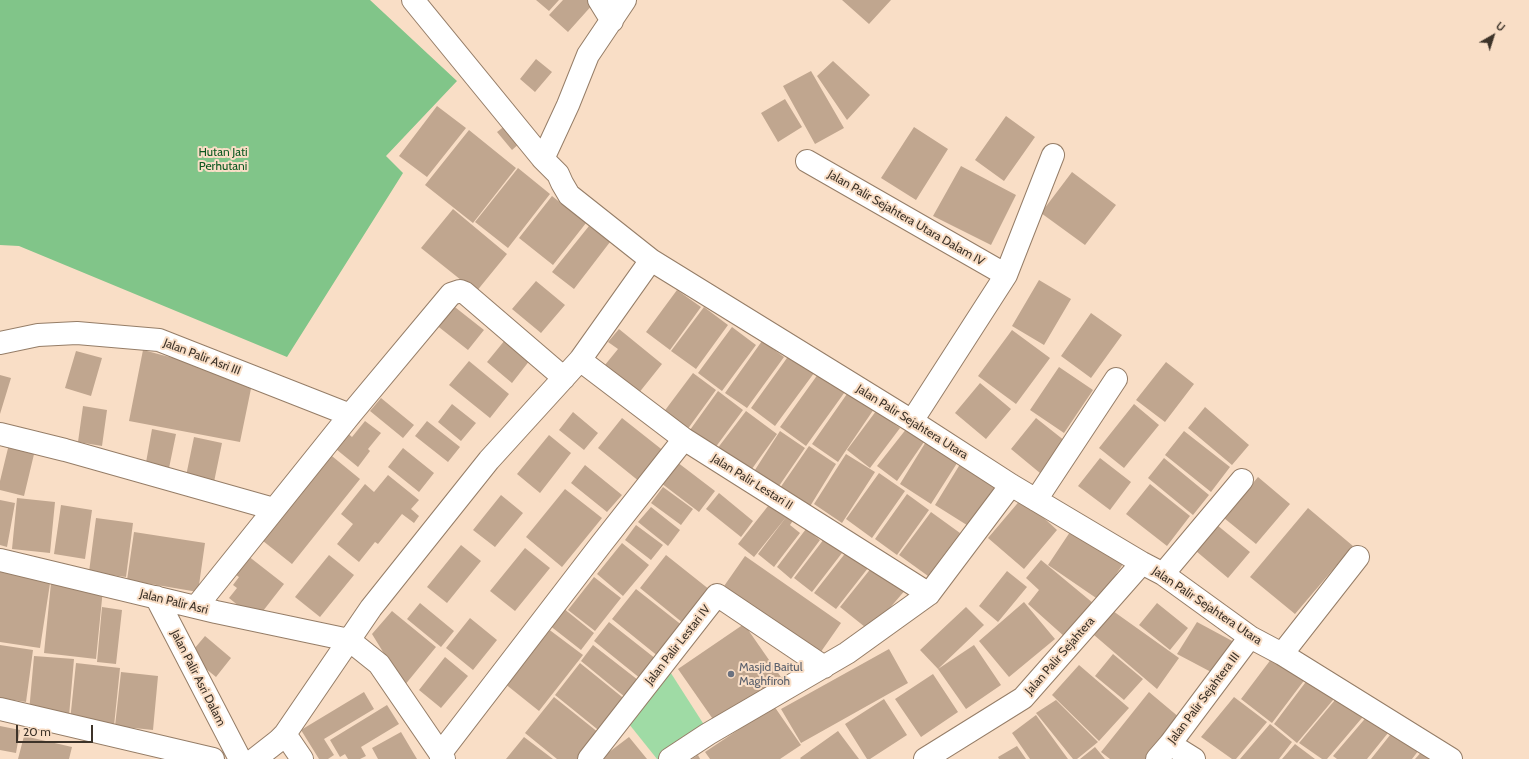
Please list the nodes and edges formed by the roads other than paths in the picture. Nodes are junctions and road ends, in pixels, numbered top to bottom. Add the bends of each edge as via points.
1 (413, 0) edge
2 (599, 0) edge
3 (625, 0) edge
4 (612, 21) junction
5 (1053, 155) dead end
6 (543, 159) junction
7 (807, 161) dead end
8 (650, 260) junction
9 (1006, 275) junction
10 (0, 343) edge
11 (580, 360) junction
12 (564, 378) junction
13 (1116, 379) dead end
14 (350, 415) junction
15 (912, 421) junction
16 (0, 434) edge
17 (684, 439) junction
18 (1242, 480) dead end
19 (1011, 485) junction
20 (1036, 500) junction
21 (274, 509) junction
22 (1358, 557) dead end
23 (0, 560) edge
24 (1142, 563) junction
25 (1163, 574) junction
26 (929, 594) junction
27 (156, 597) junction
28 (196, 606) junction
29 (1250, 637) junction
30 (349, 640) junction
31 (1282, 654) junction
32 (824, 667) junction
33 (0, 709) edge
34 (285, 734) junction
35 (1164, 752) edge
36 (442, 756) edge
37 (213, 759) edge
38 (240, 759) edge
39 (255, 759) edge
40 (302, 759) edge
41 (589, 759) edge
42 (670, 759) edge
43 (925, 759) edge
44 (1194, 759) edge
45 (1451, 759) edge

1 - 6 street, Jalan Palir Sejahtera Utara
2 - 4 street
3 - 4 street
4 - 6 street via 588,55
5 - 9 street
6 - 8 street, Jalan Palir Sejahtera Utara via 558,174 569,196
7 - 9 street, Jalan Palir Sejahtera Utara Dalam IV
8 - 11 street
8 - 15 street, Jalan Palir Sejahtera Utara
9 - 15 street
10 - 14 street, Jalan Palir Asri III via 38,335 77,333 158,340
11 - 12 street
11 - 17 street, Jalan Palir Lestari II
12 - 14 street via 465,293 454,292
12 - 30 street via 489,460
13 - 20 street
14 - 21 street
15 - 19 street, Jalan Palir Sejahtera Utara
16 - 21 street
17 - 26 street, Jalan Palir Lestari II
17 - 36 street via 602,543
18 - 25 street
19 - 20 street, Jalan Palir Sejahtera Utara
19 - 26 street
20 - 24 street, Jalan Palir Sejahtera Utara
21 - 28 street
22 - 31 street
23 - 27 street, Jalan Palir Asri
24 - 25 street, Jalan Palir Sejahtera Utara
24 - 43 street, Jalan Palir Sejahtera via 1023,698
25 - 29 street, Jalan Palir Sejahtera Utara
26 - 32 street via 848,653
27 - 28 street, Jalan Palir Asri
27 - 38 street, Jalan Palir Asri Dalam
28 - 30 street, Jalan Palir Asri
29 - 31 street, Jalan Palir Sejahtera Utara
29 - 35 street, Jalan Palir Sejahtera III
30 - 34 street
30 - 36 street via 380,664
31 - 45 street, Jalan Palir Sejahtera Utara
32 - 41 street, Jalan Palir Lestari IV via 717,595
32 - 42 street
33 - 37 street
34 - 39 street
34 - 40 street
35 - 44 street

